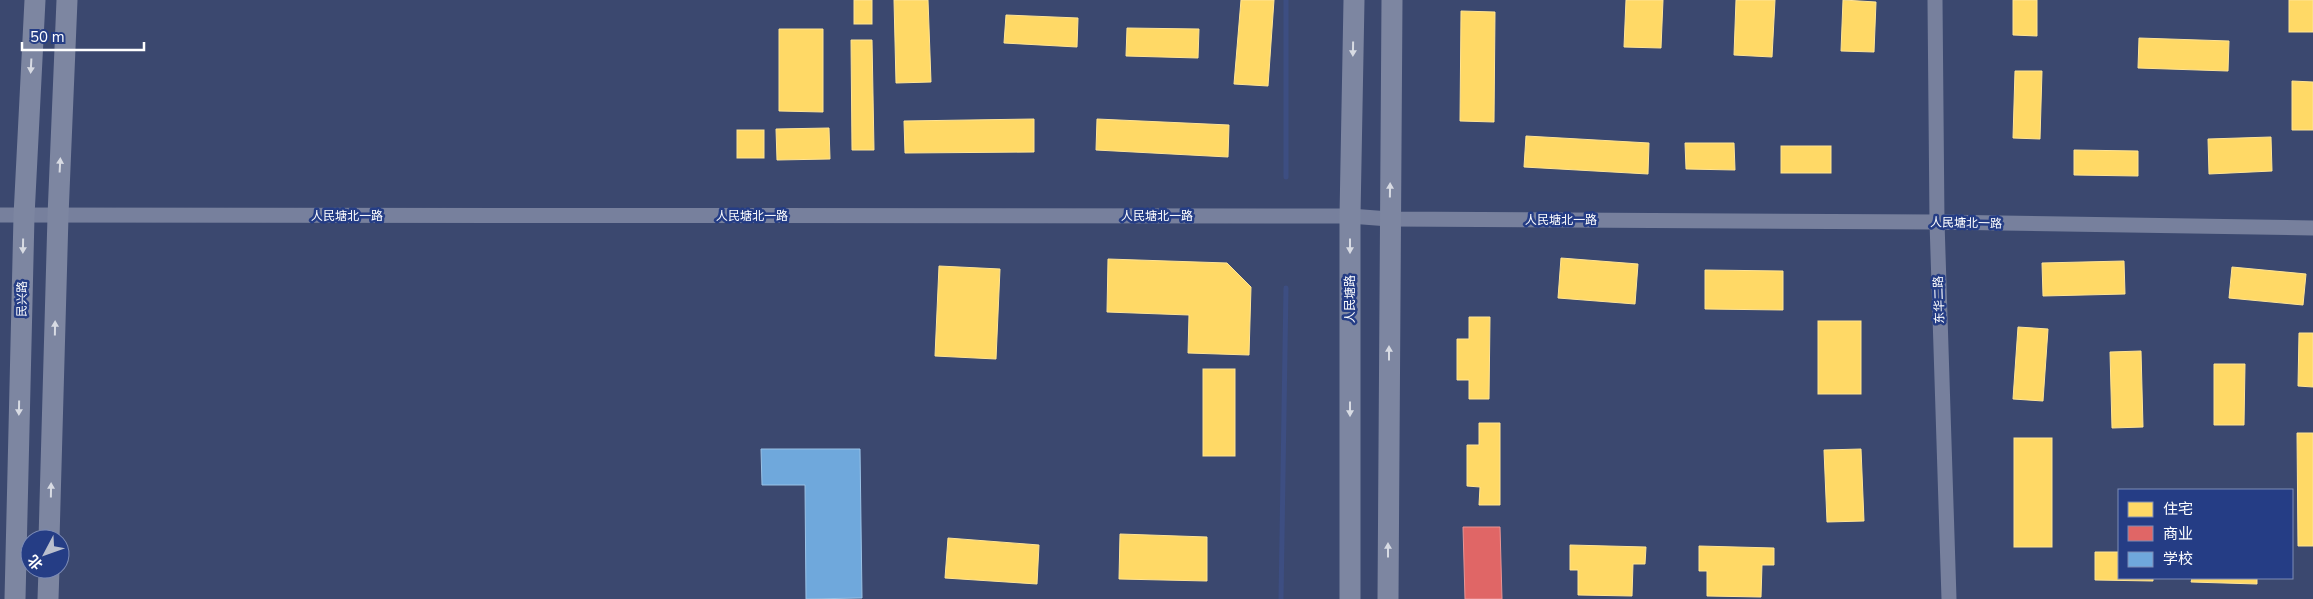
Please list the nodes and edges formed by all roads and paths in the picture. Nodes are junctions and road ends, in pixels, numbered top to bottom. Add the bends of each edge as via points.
1 (35, 0) edge
2 (67, 0) edge
3 (1354, 0) edge
4 (1392, 0) edge
5 (1935, 0) edge
6 (0, 216) edge
7 (24, 216) junction
8 (58, 216) junction
9 (1350, 216) junction
10 (1389, 219) junction
11 (1937, 222) junction
12 (2313, 228) edge
13 (50, 529) edge
14 (49, 579) edge
15 (1346, 595) edge
16 (15, 599) edge
17 (48, 599) edge
18 (1388, 599) edge
19 (1949, 599) edge

1 -> 7 main road, 民兴路
8 -> 2 main road
3 -> 9 main road, 人民塘路
10 -> 4 main road
5 - 11 street, 东华二路
6 - 7 street, 人民塘北一路
7 - 8 street, 人民塘北一路
7 -> 16 main road, 民兴路
8 - 9 street, 人民塘北一路
13 -> 8 main road
9 - 10 street, 人民塘北一路
9 -> 15 main road, 人民塘路
10 - 11 street, 人民塘北一路
18 -> 10 main road
11 - 12 street, 人民塘北一路
11 - 19 street, 东华二路
14 - 17 main road

